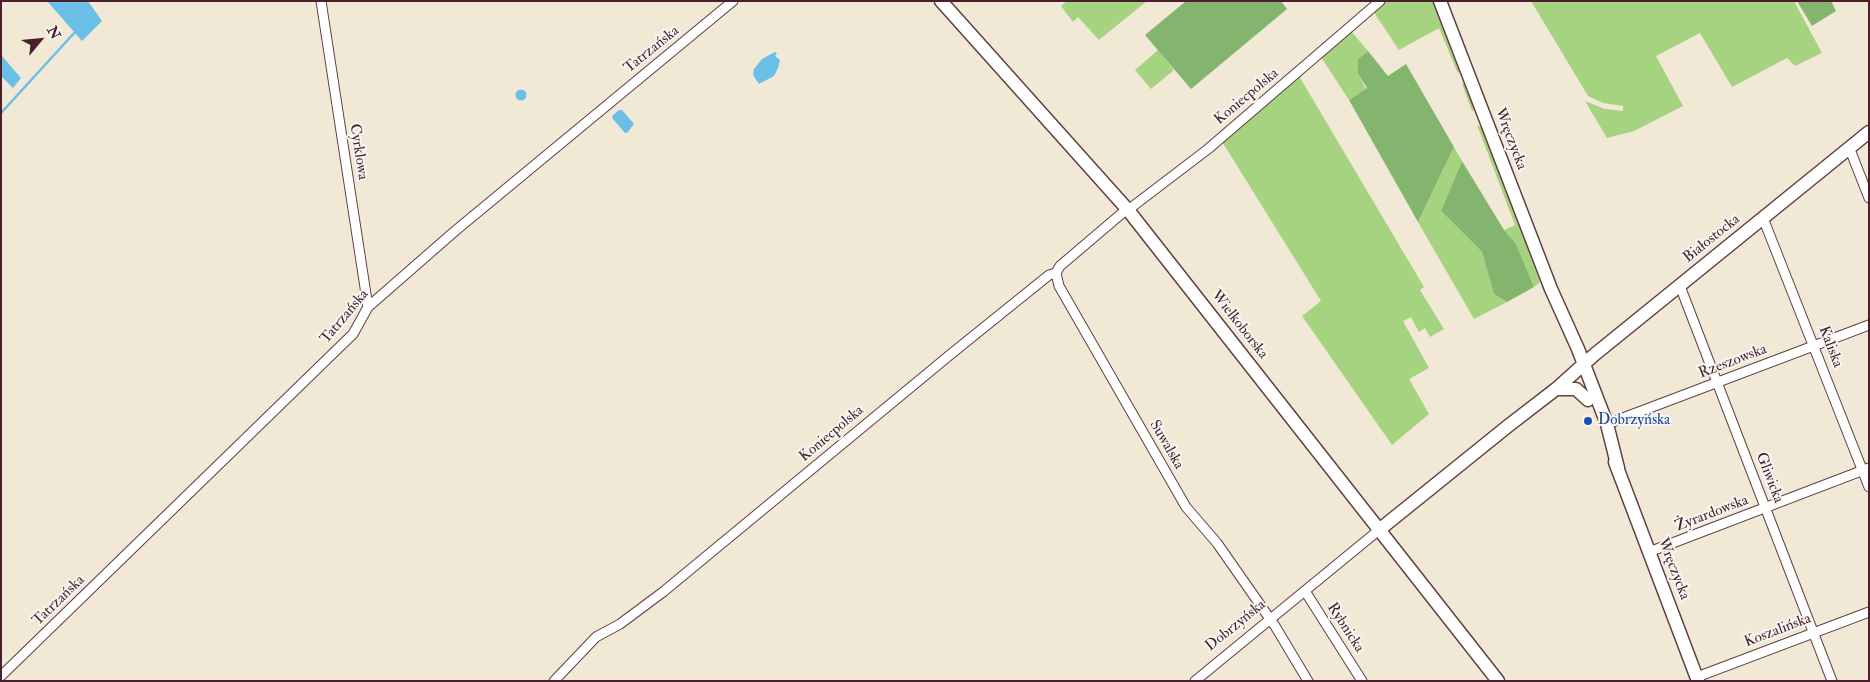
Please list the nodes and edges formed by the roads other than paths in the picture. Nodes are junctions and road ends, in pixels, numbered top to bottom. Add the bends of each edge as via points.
1 (320, 1) edge
2 (733, 1) edge
3 (941, 1) edge
4 (1380, 1) edge
5 (1440, 1) edge
6 (1869, 132) edge
7 (1849, 148) junction
8 (1869, 198) edge
9 (1128, 210) junction
10 (1764, 218) junction
11 (1056, 273) junction
12 (1680, 286) junction
13 (368, 307) junction
14 (1869, 325) edge
15 (1814, 346) junction
16 (1583, 371) junction
17 (1717, 384) junction
18 (1556, 389) junction
19 (1588, 400) junction
20 (1606, 424) junction
21 (1618, 468) junction
22 (1866, 469) edge
23 (1869, 487) edge
24 (1765, 508) junction
25 (1379, 530) junction
26 (1649, 552) junction
27 (1305, 591) junction
28 (1869, 612) edge
29 (1270, 620) junction
30 (1814, 631) junction
31 (1, 676) edge
32 (1698, 679) edge
33 (554, 681) edge
34 (1195, 681) edge
35 (1308, 681) edge
36 (1362, 681) edge
37 (1498, 681) edge
38 (1832, 681) edge

1 - 13 street, Cyrklowa
2 - 13 street, Tatrzańska
3 - 9 street, Wielkoborska
4 - 9 street, Koniecpolska via 1208,149
5 - 16 street, Wręczycka
6 - 7 street, Białostocka
7 - 8 street
7 - 10 street, Białostocka
9 - 11 street, Koniecpolska via 1060,266
9 - 25 street, Wielkoborska
10 - 12 street, Białostocka
10 - 15 street, Kaliska
11 - 29 street, Suwalska via 1059,286 1186,507 1216,543
11 - 33 street, Koniecpolska via 1049,275 951,354 663,592 620,624 596,637
12 - 16 street, Białostocka
12 - 17 street, Gliwicka
13 - 31 street, Tatrzańska via 353,334
14 - 15 street, Rzeszowska
15 - 17 street, Rzeszowska
15 - 22 street, Kaliska
16 - 18 street, Dobrzyńska
16 - 19 street, Wręczycka
16 - 20 street, Wręczycka
17 - 20 street, Rzeszowska
17 - 24 street, Gliwicka
18 - 19 street via 1576,389
18 - 25 street, Dobrzyńska
19 - 21 street, Wręczycka
20 - 21 street, Wręczycka
21 - 26 street, Wręczycka
22 - 23 street, Kaliska
22 - 24 street, Żyrardowska
24 - 26 street, Żyrardowska
24 - 30 street, Gliwicka
25 - 27 street, Dobrzyńska
25 - 37 street, Wielkoborska
26 - 32 street, Wręczycka
27 - 29 street, Dobrzyńska
27 - 36 street, Rybnicka
28 - 30 street, Koszalińska
29 - 34 street, Dobrzyńska
29 - 35 street, Suwalska
30 - 32 street, Koszalińska
30 - 38 street, Gliwicka

